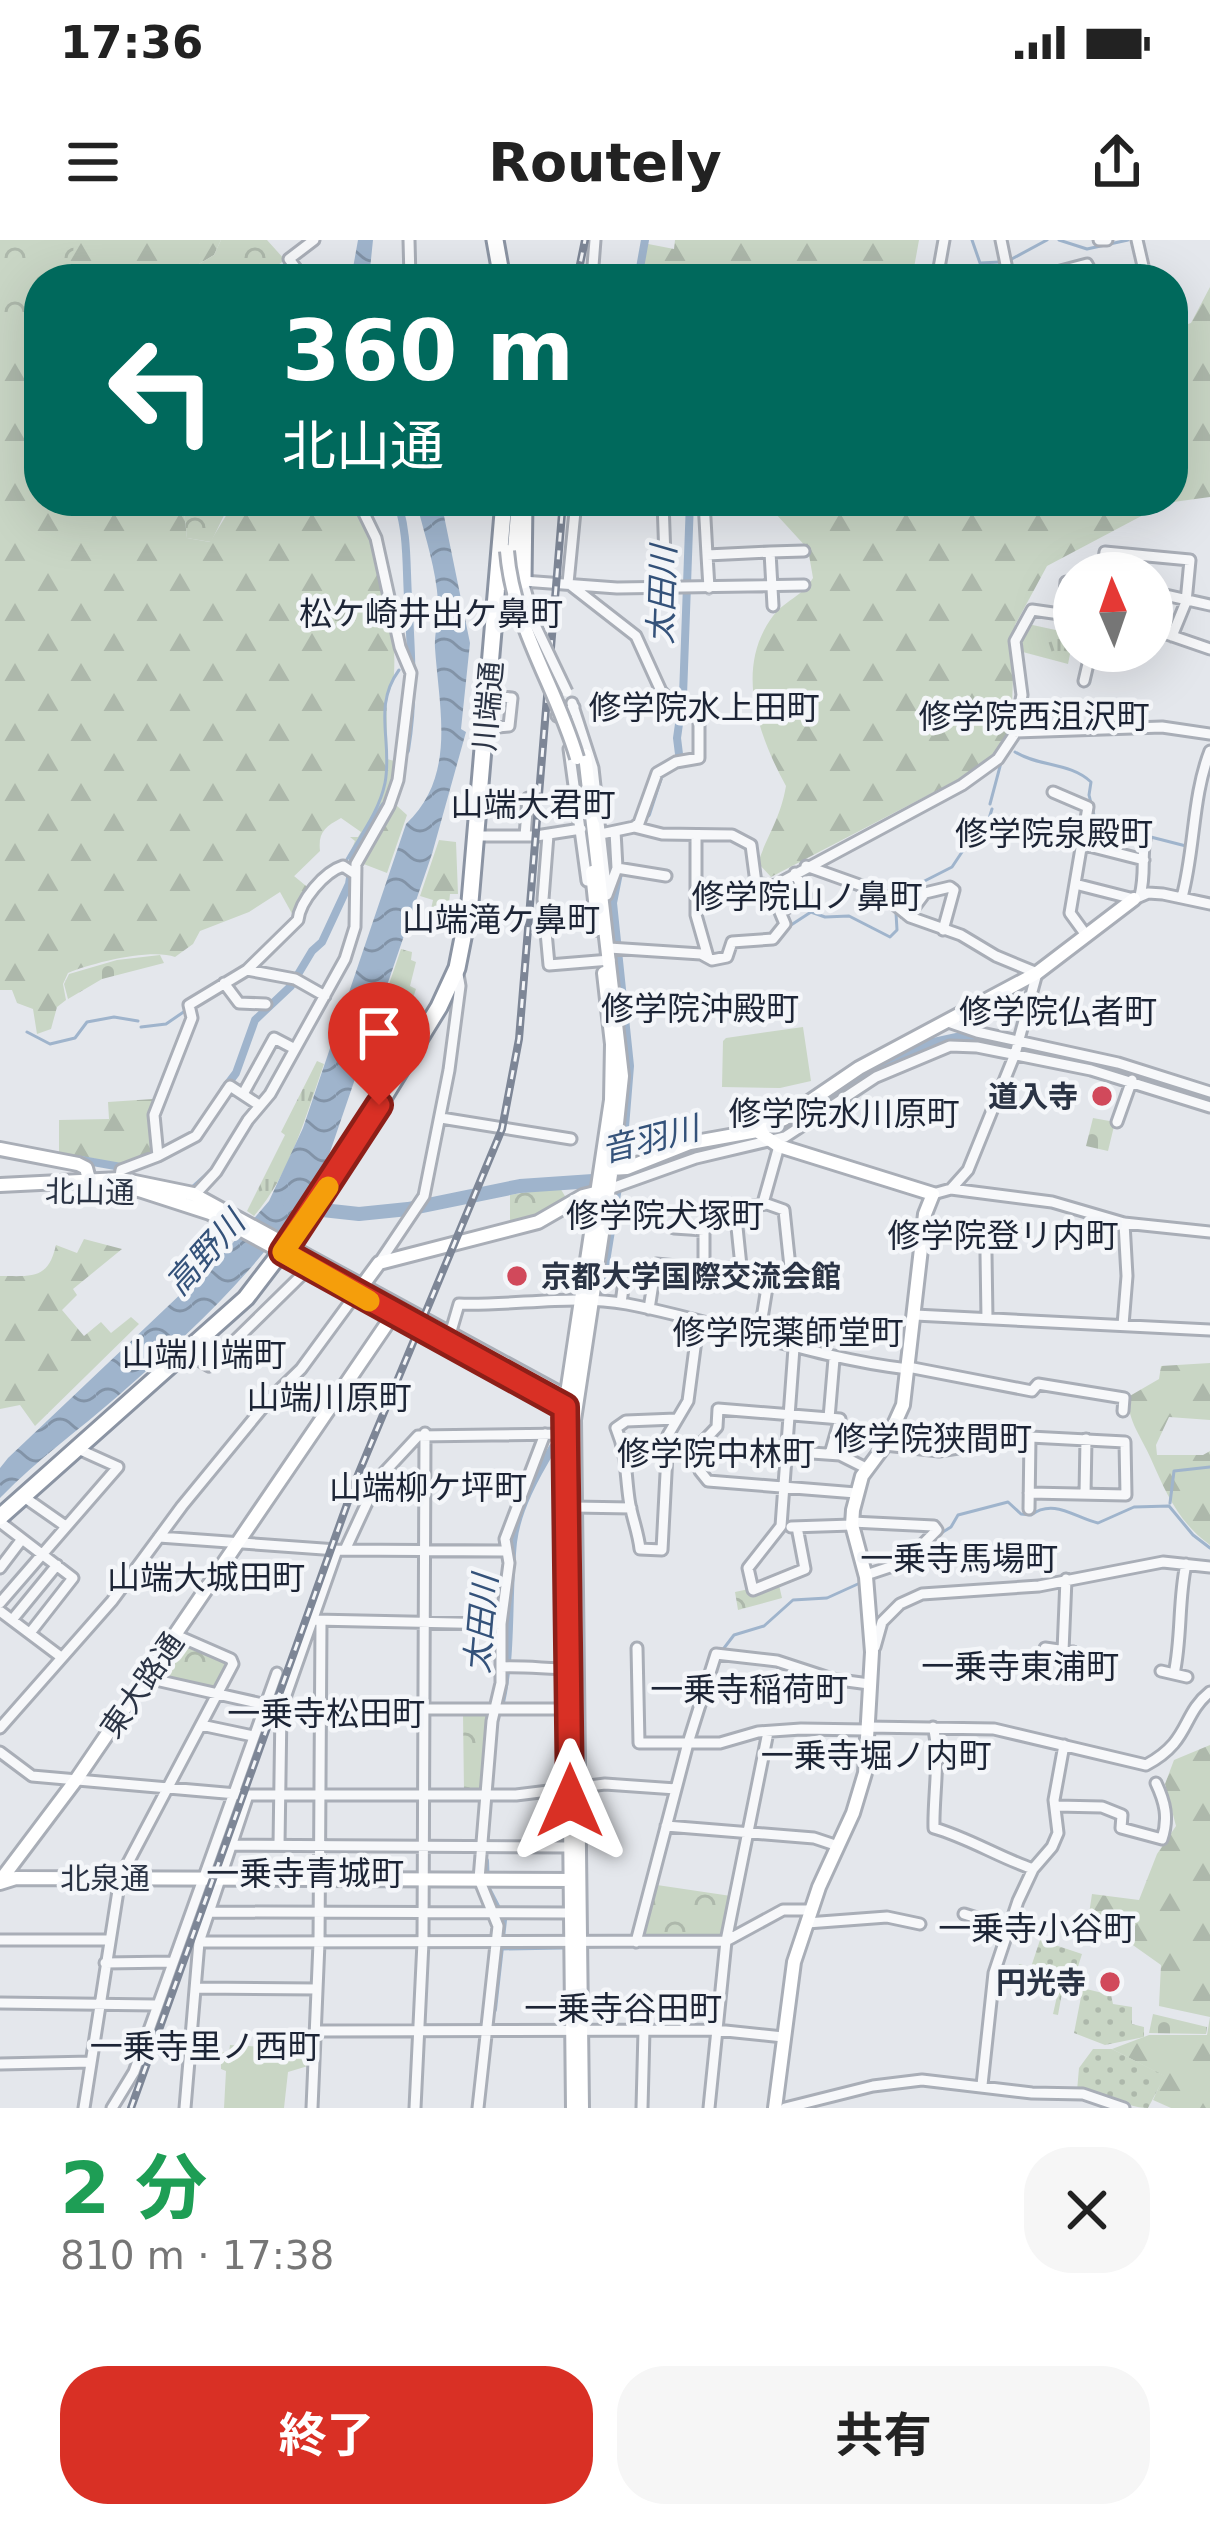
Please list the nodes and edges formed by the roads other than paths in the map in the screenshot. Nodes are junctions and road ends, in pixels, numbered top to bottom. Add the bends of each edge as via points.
1 (312, 240) edge
2 (293, 264) edge
3 (365, 516) edge
4 (511, 516) edge
5 (513, 516) edge
6 (516, 516) edge
7 (574, 516) edge
8 (664, 516) edge
9 (705, 516) edge
10 (803, 551) dead end
11 (770, 552) junction
12 (707, 555) junction
13 (1173, 558) edge
14 (523, 581) junction
15 (568, 583) junction
16 (499, 584) junction
17 (804, 585) dead end
18 (666, 587) junction
19 (709, 588) junction
20 (772, 588) junction
21 (1173, 596) edge
22 (1186, 598) junction
23 (1210, 605) edge
24 (773, 606) dead end
25 (1053, 613) edge
26 (1173, 633) edge
27 (1173, 636) edge
28 (1210, 649) edge
29 (1086, 672) edge
30 (1084, 681) dead end
31 (571, 700) junction
32 (1015, 732) junction
33 (1210, 734) edge
34 (1210, 751) edge
35 (1053, 792) dead end
36 (528, 798) dead end
37 (634, 827) junction
38 (581, 829) junction
39 (615, 831) junction
40 (601, 834) junction
41 (548, 835) junction
42 (477, 836) junction
43 (525, 836) junction
44 (696, 836) junction
45 (1145, 839) dead end
46 (1081, 844) junction
47 (1144, 860) junction
48 (806, 866) junction
49 (616, 868) junction
50 (352, 872) junction
51 (795, 873) junction
52 (666, 875) dead end
53 (1075, 884) junction
54 (1137, 897) junction
55 (1181, 897) junction
56 (602, 899) junction
57 (1210, 904) edge
58 (905, 913) junction
59 (944, 930) junction
60 (1086, 935) junction
61 (612, 953) junction
62 (708, 958) junction
63 (457, 968) junction
64 (247, 970) junction
65 (1037, 973) junction
66 (224, 982) junction
67 (325, 996) junction
68 (266, 1004) dead end
69 (189, 1005) junction
70 (178, 1014) dead end
71 (948, 1022) junction
72 (1020, 1039) junction
73 (295, 1049) junction
74 (1015, 1054) junction
75 (1136, 1069) junction
76 (1131, 1082) junction
77 (1210, 1092) edge
78 (242, 1094) junction
79 (259, 1105) junction
80 (1210, 1107) edge
81 (441, 1118) junction
82 (1117, 1122) dead end
83 (768, 1138) junction
84 (572, 1139) dead end
85 (0, 1149) edge
86 (158, 1156) junction
87 (608, 1181) junction
88 (91, 1184) junction
89 (119, 1184) junction
90 (0, 1189) edge
91 (951, 1189) junction
92 (933, 1194) junction
93 (191, 1199) junction
94 (763, 1204) junction
95 (1124, 1223) junction
96 (674, 1228) dead end
97 (1210, 1232) edge
98 (283, 1247) junction
99 (986, 1254) dead end
100 (379, 1263) junction
101 (741, 1266) junction
102 (310, 1267) junction
103 (704, 1268) junction
104 (769, 1275) junction
105 (624, 1281) dead end
106 (359, 1290) junction
107 (586, 1302) junction
108 (622, 1303) junction
109 (649, 1309) junction
110 (397, 1310) junction
111 (915, 1315) junction
112 (987, 1318) junction
113 (710, 1323) junction
114 (1123, 1325) junction
115 (1210, 1330) edge
116 (759, 1337) junction
117 (448, 1338) junction
118 (794, 1348) junction
119 (185, 1352) junction
120 (834, 1359) junction
121 (908, 1368) junction
122 (569, 1402) junction
123 (1123, 1411) dead end
124 (789, 1415) junction
125 (829, 1418) junction
126 (676, 1419) junction
127 (425, 1433) junction
128 (545, 1434) junction
129 (569, 1434) junction
130 (1030, 1437) junction
131 (1086, 1439) junction
132 (885, 1444) junction
133 (699, 1445) junction
134 (78, 1449) junction
135 (786, 1450) junction
136 (830, 1454) junction
137 (866, 1468) junction
138 (784, 1486) junction
139 (856, 1492) junction
140 (1029, 1492) junction
141 (1085, 1494) junction
142 (24, 1496) junction
143 (574, 1507) junction
144 (631, 1508) junction
145 (1029, 1509) dead end
146 (0, 1519) edge
147 (852, 1524) junction
148 (64, 1526) junction
149 (781, 1526) junction
150 (797, 1527) junction
151 (159, 1537) junction
152 (22, 1539) junction
153 (239, 1544) junction
154 (424, 1548) junction
155 (341, 1550) junction
156 (506, 1551) junction
157 (40, 1552) junction
158 (1186, 1564) junction
159 (57, 1565) junction
160 (0, 1568) edge
161 (1210, 1568) edge
162 (866, 1578) junction
163 (1066, 1579) junction
164 (0, 1607) edge
165 (12, 1620) junction
166 (317, 1621) junction
167 (424, 1622) junction
168 (501, 1624) junction
169 (30, 1634) junction
170 (176, 1636) junction
171 (637, 1648) dead end
172 (1046, 1648) dead end
173 (872, 1652) junction
174 (61, 1657) junction
175 (501, 1666) junction
176 (573, 1669) junction
177 (1161, 1671) dead end
178 (277, 1673) dead end
179 (1174, 1674) junction
180 (1187, 1677) dead end
181 (147, 1678) junction
182 (869, 1684) junction
183 (1210, 1692) edge
184 (218, 1694) junction
185 (0, 1702) edge
186 (267, 1705) junction
187 (281, 1708) junction
188 (321, 1709) junction
189 (424, 1709) junction
190 (494, 1709) junction
191 (573, 1709) junction
192 (13, 1712) junction
193 (201, 1725) junction
194 (932, 1727) junction
195 (0, 1728) edge
196 (867, 1729) junction
197 (768, 1732) junction
198 (1090, 1733) dead end
199 (253, 1736) junction
200 (688, 1743) junction
201 (1064, 1745) junction
202 (1086, 1750) junction
203 (0, 1752) edge
204 (76, 1780) junction
205 (1156, 1783) dead end
206 (167, 1789) junction
207 (574, 1789) junction
208 (676, 1789) junction
209 (233, 1794) junction
210 (248, 1795) junction
211 (279, 1795) junction
212 (319, 1795) junction
213 (423, 1795) junction
214 (489, 1795) junction
215 (1055, 1806) junction
216 (666, 1826) junction
217 (747, 1833) junction
218 (229, 1845) junction
219 (279, 1845) junction
220 (319, 1845) junction
221 (423, 1846) junction
222 (482, 1846) junction
223 (838, 1846) junction
224 (575, 1847) junction
225 (1033, 1869) junction
226 (120, 1878) junction
227 (203, 1879) junction
228 (220, 1879) junction
229 (320, 1879) junction
230 (423, 1879) junction
231 (483, 1880) junction
232 (575, 1880) junction
233 (0, 1882) edge
234 (209, 1912) junction
235 (422, 1913) junction
236 (499, 1913) junction
237 (571, 1913) junction
238 (319, 1914) junction
239 (964, 1914) dead end
240 (809, 1917) junction
241 (920, 1924) dead end
242 (1009, 1928) junction
243 (0, 1940) edge
244 (109, 1940) junction
245 (726, 1941) junction
246 (199, 1942) junction
247 (423, 1942) junction
248 (576, 1942) junction
249 (640, 1942) junction
250 (319, 1943) junction
251 (499, 1943) junction
252 (172, 1962) junction
253 (105, 1963) junction
254 (195, 1988) junction
255 (317, 1989) junction
256 (0, 2003) edge
257 (99, 2003) junction
258 (157, 2005) junction
259 (418, 2030) junction
260 (490, 2030) junction
261 (577, 2030) junction
262 (644, 2030) junction
263 (716, 2030) junction
264 (316, 2031) junction
265 (783, 2037) junction
266 (91, 2062) junction
267 (0, 2064) edge
268 (982, 2085) junction
269 (84, 2108) edge
270 (112, 2108) edge
271 (185, 2108) edge
272 (312, 2108) edge
273 (415, 2108) edge
274 (478, 2108) edge
275 (578, 2108) edge
276 (642, 2108) edge
277 (709, 2108) edge
278 (775, 2108) edge
279 (785, 2108) edge
280 (1124, 2108) edge

1 - 2 street via 289,259
3 - 50 street via 408,660 406,724 390,802
4 - 16 highway, 川端通
5 - 56 street, bridge via 518,614 581,757
6 - 14 highway
7 - 15 street
8 - 18 street
9 - 12 street
10 - 11 street
11 - 12 street
11 - 20 street
12 - 19 street
13 - 22 street via 1190,560
14 - 15 street
14 - 16 highway
14 - 31 street, bridge
15 - 18 street
15 - 37 street via 636,636 674,706 704,709 699,758 657,773
16 - 42 highway, 川端通
17 - 20 street
18 - 19 street
19 - 20 street
20 - 24 street
21 - 22 street
22 - 23 street
22 - 26 street
25 - 32 street via 1032,610 1015,641 1022,695
27 - 28 street
29 - 30 street
31 - 38 street via 557,715
31 - 40 street via 593,768
32 - 33 street via 1162,727
32 - 48 street via 998,759 962,785
34 - 55 street
35 - 46 street via 1088,807
36 - 43 street
37 - 39 street
37 - 44 street
38 - 41 street
38 - 56 street via 588,893
39 - 40 street
39 - 49 street
40 - 56 street
41 - 43 street
41 - 61 street via 548,965
42 - 43 street
42 - 63 highway, 川端通
44 - 51 street via 746,840 761,886
44 - 62 street via 696,915
45 - 47 street
46 - 47 street
46 - 53 street
47 - 54 street
48 - 51 street
48 - 58 street via 879,892
49 - 52 street
49 - 56 street
50 - 64 street via 332,870 298,920
50 - 67 street via 355,927
51 - 62 street via 806,896 780,912 785,923 773,939 740,938 727,957
53 - 54 street
53 - 60 street via 1070,914
54 - 55 street
54 - 60 street
55 - 57 street
56 - 61 street
58 - 59 street
58 - 59 street via 925,893 950,887
59 - 65 street
60 - 65 street
61 - 62 street
61 - 87 street via 622,1076
63 - 81 street
63 - 98 highway, 川端通 via 314,1210
64 - 66 street
64 - 67 street via 296,980
65 - 71 street
65 - 72 street
66 - 68 street via 239,1003
66 - 69 street
67 - 73 street
69 - 70 street
69 - 86 street via 192,1018 154,1115
71 - 72 street
71 - 83 street via 859,1068
72 - 74 street
72 - 75 street
73 - 78 street via 274,1038
73 - 79 street
74 - 76 street
74 - 83 street via 963,1045 933,1051
74 - 91 street via 968,1170
75 - 76 street
75 - 77 street
76 - 80 street
76 - 82 street
78 - 79 street
78 - 86 street via 230,1086 196,1136
79 - 93 street
81 - 84 street
81 - 100 street via 422,1199
83 - 87 street via 689,1143
83 - 92 street
83 - 94 street
85 - 88 street via 86,1168
86 - 89 street via 122,1170
87 - 100 street via 538,1222
87 - 107 street
88 - 89 street, 北山通
88 - 90 street, 北山通
89 - 93 street, 北山通
91 - 92 street
91 - 95 street via 1052,1202
92 - 111 street
93 - 98 street, 北山通
94 - 101 street via 735,1208
94 - 104 street via 784,1210 790,1268
95 - 97 street
95 - 114 street
96 - 103 street via 704,1230
98 - 102 street, 北山通
98 - 106 street, 北山通
98 - 119 highway, 川端通 via 245,1298
99 - 112 street
100 - 106 street
101 - 103 street
101 - 104 street via 752,1279
102 - 106 street, 北山通
102 - 119 street via 209,1366
103 - 109 street via 656,1264
104 - 116 street
105 - 108 street
106 - 110 street, 北山通
106 - 151 street
107 - 108 street
107 - 117 street via 460,1304
107 - 122 street
108 - 109 street
109 - 113 street
110 - 117 street, 北山通
110 - 153 street, 東大路通
111 - 112 street
111 - 121 street
112 - 114 street
113 - 116 street
113 - 126 street via 696,1340 688,1401
114 - 115 street
116 - 118 street
117 - 122 street, 北山通
118 - 120 street
118 - 124 street
119 - 134 highway, 川端通
120 - 121 street
120 - 125 street
121 - 123 street via 1032,1391 1039,1384 1109,1393 1124,1398
121 - 132 street
122 - 129 street
124 - 125 street
124 - 133 street via 718,1409 717,1427
124 - 135 street
125 - 136 street via 840,1419
126 - 144 street via 626,1420 616,1428 627,1454
126 - 144 street via 668,1435 662,1550 640,1549
127 - 128 street
127 - 154 street
127 - 155 street via 378,1479
128 - 129 street
128 - 156 street
129 - 143 street
129 - 176 street
130 - 131 street
130 - 132 street via 939,1451
130 - 140 street
131 - 141 street
131 - 141 street via 1126,1442 1126,1495
132 - 137 street
133 - 135 street
133 - 138 street via 708,1481
134 - 142 highway, 川端通
134 - 148 street via 118,1467
135 - 136 street
135 - 138 street
136 - 137 street
137 - 139 street
138 - 139 street
138 - 149 street
139 - 147 street
140 - 141 street
140 - 145 street
142 - 146 highway, 川端通
142 - 148 street
143 - 144 street
143 - 176 street
146 - 152 street
147 - 150 street
147 - 162 street
147 - 162 street via 937,1530 905,1562
148 - 157 street
149 - 150 street
149 - 150 street via 748,1568 753,1590 805,1569
151 - 153 street
151 - 174 street
152 - 157 street
152 - 160 street
153 - 155 street
153 - 170 street, 東大路通
154 - 155 street
154 - 156 street
154 - 167 street
155 - 166 street
156 - 168 street
157 - 159 street
157 - 164 street
158 - 161 street
158 - 163 street
158 - 179 street
159 - 165 street
159 - 169 street via 74,1578
162 - 173 street
163 - 172 street via 1068,1652
163 - 173 street via 922,1594 882,1622
164 - 165 street
165 - 169 street
166 - 167 street
166 - 187 street
166 - 188 street
167 - 168 street
167 - 189 street
168 - 175 street
169 - 174 street
170 - 181 street, 東大路通
170 - 184 street via 231,1659
171 - 200 street via 639,1743
173 - 182 street
174 - 192 street
175 - 176 street
175 - 190 street
176 - 191 street
177 - 179 street
178 - 186 street
179 - 180 street
181 - 184 street
181 - 204 street, 東大路通
182 - 196 street
182 - 200 street via 716,1654
183 - 202 street via 1177,1745 1146,1766
184 - 186 street
184 - 193 street
185 - 192 street
186 - 199 street
187 - 188 street
187 - 211 street
188 - 189 street
188 - 212 street
189 - 190 street
189 - 213 street
190 - 191 street
190 - 214 street
191 - 207 street
192 - 195 street
193 - 199 street
193 - 206 street
194 - 196 street
194 - 201 street via 994,1729
194 - 225 street via 934,1828
196 - 197 street
196 - 223 street via 860,1793
197 - 200 street
197 - 217 street
198 - 202 street
199 - 209 street
200 - 208 street
201 - 202 street
201 - 215 street
203 - 204 street via 32,1777
204 - 206 street
204 - 233 street, 東大路通
205 - 215 street via 1165,1802 1162,1839 1120,1828 1122,1815 1108,1808
206 - 209 street
206 - 226 street
207 - 208 street
207 - 214 street
207 - 224 street
208 - 216 street
209 - 210 street
209 - 227 street
210 - 211 street
210 - 218 street
211 - 212 street
211 - 219 street
212 - 213 street
212 - 220 street
213 - 214 street
213 - 221 street
214 - 222 street
215 - 225 street via 1054,1842
216 - 217 street
216 - 249 street
217 - 223 street
217 - 245 street
218 - 219 street
218 - 228 street
219 - 220 street
220 - 221 street
220 - 229 street
221 - 222 street
221 - 230 street
222 - 224 street
222 - 231 street
223 - 240 street
224 - 232 street
225 - 242 street
226 - 227 street, 北泉通
226 - 233 street, 北泉通
226 - 244 street
227 - 228 street, 北泉通
227 - 252 street
228 - 229 street, 北泉通
228 - 234 street
229 - 230 street, 北泉通
229 - 238 street
230 - 231 street, 北泉通
230 - 235 street
231 - 232 street, 北泉通
231 - 236 street
232 - 237 street
232 - 248 street
234 - 238 street
234 - 246 street
235 - 236 street
235 - 238 street
235 - 247 street
236 - 237 street
236 - 251 street
237 - 248 street
238 - 250 street
239 - 242 street
240 - 241 street
240 - 245 street via 783,1910
240 - 265 street via 790,1976
242 - 268 street via 994,1972
243 - 244 street
244 - 253 street
245 - 249 street
245 - 263 street
246 - 250 street
246 - 254 street
247 - 250 street
247 - 251 street
247 - 259 street
248 - 249 street
248 - 251 street
248 - 261 street
250 - 255 street
251 - 260 street
252 - 253 street
252 - 258 street
253 - 257 street
254 - 255 street
254 - 271 street
255 - 264 street
256 - 257 street
257 - 258 street
257 - 266 street
258 - 270 street
259 - 260 street
259 - 264 street
259 - 273 street
260 - 261 street
260 - 274 street
261 - 262 street
261 - 275 street
262 - 263 street
262 - 276 street
263 - 265 street
263 - 277 street
264 - 272 street
265 - 278 street
266 - 267 street
266 - 269 street
268 - 279 street via 900,2081
268 - 280 street via 1083,2094

